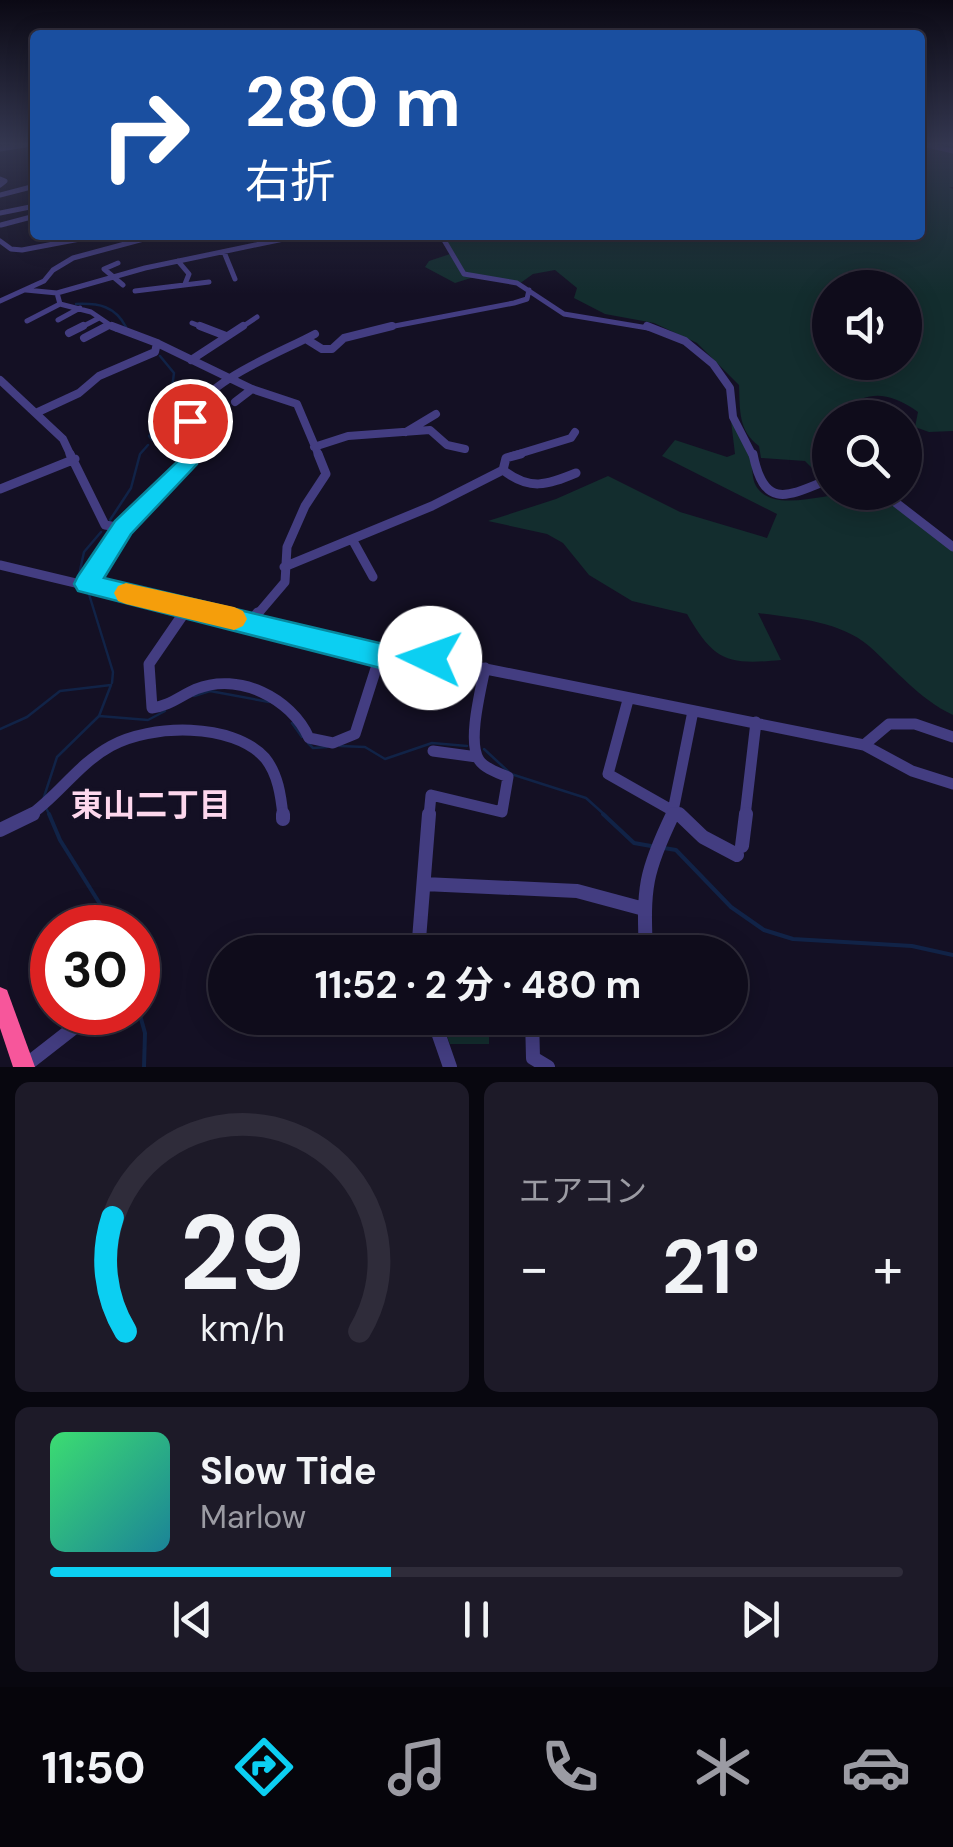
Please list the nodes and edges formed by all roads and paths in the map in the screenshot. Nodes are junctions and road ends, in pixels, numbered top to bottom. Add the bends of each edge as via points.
1 (30, 207) edge
2 (0, 214) edge
3 (30, 217) edge
4 (1, 225) edge
5 (75, 240) edge
6 (143, 240) edge
7 (280, 240) edge
8 (444, 240) edge
9 (0, 241) edge
10 (224, 252) junction
11 (178, 261) junction
12 (118, 263) dead end
13 (138, 270) junction
14 (115, 276) junction
15 (145, 278) dead end
16 (235, 278) dead end
17 (209, 282) dead end
18 (185, 284) junction
19 (122, 285) dead end
20 (26, 290) junction
21 (530, 290) junction
22 (135, 291) dead end
23 (57, 293) junction
24 (3, 298) edge
25 (60, 304) junction
26 (80, 308) junction
27 (257, 317) dead end
28 (99, 318) junction
29 (58, 320) dead end
30 (27, 321) dead end
31 (192, 323) dead end
32 (109, 325) junction
33 (68, 334) dead end
34 (315, 334) dead end
35 (226, 336) junction
36 (84, 338) dead end
37 (306, 339) junction
38 (156, 343) junction
39 (191, 360) junction
40 (0, 380) edge
41 (232, 380) junction
42 (252, 389) junction
43 (234, 402) dead end
44 (38, 412) junction
45 (436, 414) dead end
46 (575, 432) dead end
47 (404, 434) junction
48 (314, 447) junction
49 (465, 449) dead end
50 (75, 459) junction
51 (503, 470) junction
52 (576, 474) dead end
53 (812, 486) edge
54 (0, 489) edge
55 (905, 510) edge
56 (123, 528) junction
57 (352, 539) junction
58 (953, 547) edge
59 (0, 565) edge
60 (284, 567) junction
61 (373, 577) dead end
62 (86, 584) junction
63 (188, 608) junction
64 (251, 622) junction
65 (380, 656) junction
66 (485, 668) junction
67 (628, 700) junction
68 (693, 710) junction
69 (756, 722) junction
70 (953, 737) edge
71 (864, 745) junction
72 (433, 751) dead end
73 (477, 757) junction
74 (953, 784) edge
75 (674, 810) junction
76 (283, 820) dead end
77 (0, 830) edge
78 (424, 884) junction
79 (644, 908) junction
80 (420, 935) edge
81 (645, 935) edge
82 (2, 1008) edge
83 (65, 1035) edge
84 (439, 1035) edge
85 (532, 1035) edge
86 (24, 1067) edge
87 (450, 1067) edge
88 (548, 1067) edge

1 - 2 street
3 - 4 street
5 - 9 street via 22,250
6 - 20 street via 74,258
7 - 10 street
8 - 21 street via 464,274
10 - 11 street
10 - 16 street
11 - 13 street
11 - 18 street via 189,274
12 - 14 street via 104,269
13 - 14 street
13 - 15 street
14 - 19 street
14 - 23 street
17 - 18 street
18 - 22 street
20 - 23 street
20 - 24 street
21 - 37 street via 527,299 514,303 372,330 332,349
21 - 53 street via 564,314 648,326 695,348 730,388 733,417 753,454 758,482 790,496
23 - 25 street
25 - 26 street
25 - 30 street
26 - 28 street
26 - 29 street
27 - 35 street
28 - 32 street
28 - 33 street
31 - 35 street
32 - 36 street
32 - 38 street
34 - 37 street
35 - 39 street
37 - 41 street
38 - 39 street
38 - 44 street via 155,352
39 - 41 street
40 - 44 street
41 - 42 street
41 - 56 street via 192,414 187,464
42 - 43 street
42 - 48 street via 297,404
44 - 50 street
45 - 47 street
46 - 51 street via 506,458
47 - 48 street via 348,436
47 - 49 street via 434,431
48 - 60 street via 326,474 286,546
50 - 54 street
50 - 56 street via 105,525
51 - 52 street via 535,488
51 - 57 street
55 - 58 street
56 - 62 street
57 - 60 street
57 - 61 street
59 - 62 street
60 - 64 street via 285,582
62 - 63 street
63 - 64 street
63 - 65 street via 149,664 152,708 204,687 241,688 288,704 317,742 346,742 355,734
64 - 65 street
65 - 66 street
66 - 67 street
66 - 73 street
67 - 68 street
67 - 75 street via 608,774
68 - 69 street
68 - 75 street
69 - 71 street
69 - 75 street via 740,851 703,837
70 - 71 street via 889,724
71 - 74 street
72 - 73 street
73 - 78 street via 508,776 502,812 431,794
75 - 79 street via 649,863
76 - 77 street via 282,792 262,751 183,728 155,730 102,752 38,814
78 - 79 street via 576,891
78 - 80 street
79 - 81 street
82 - 86 highway
83 - 86 street
84 - 87 street
85 - 88 street via 533,1058

